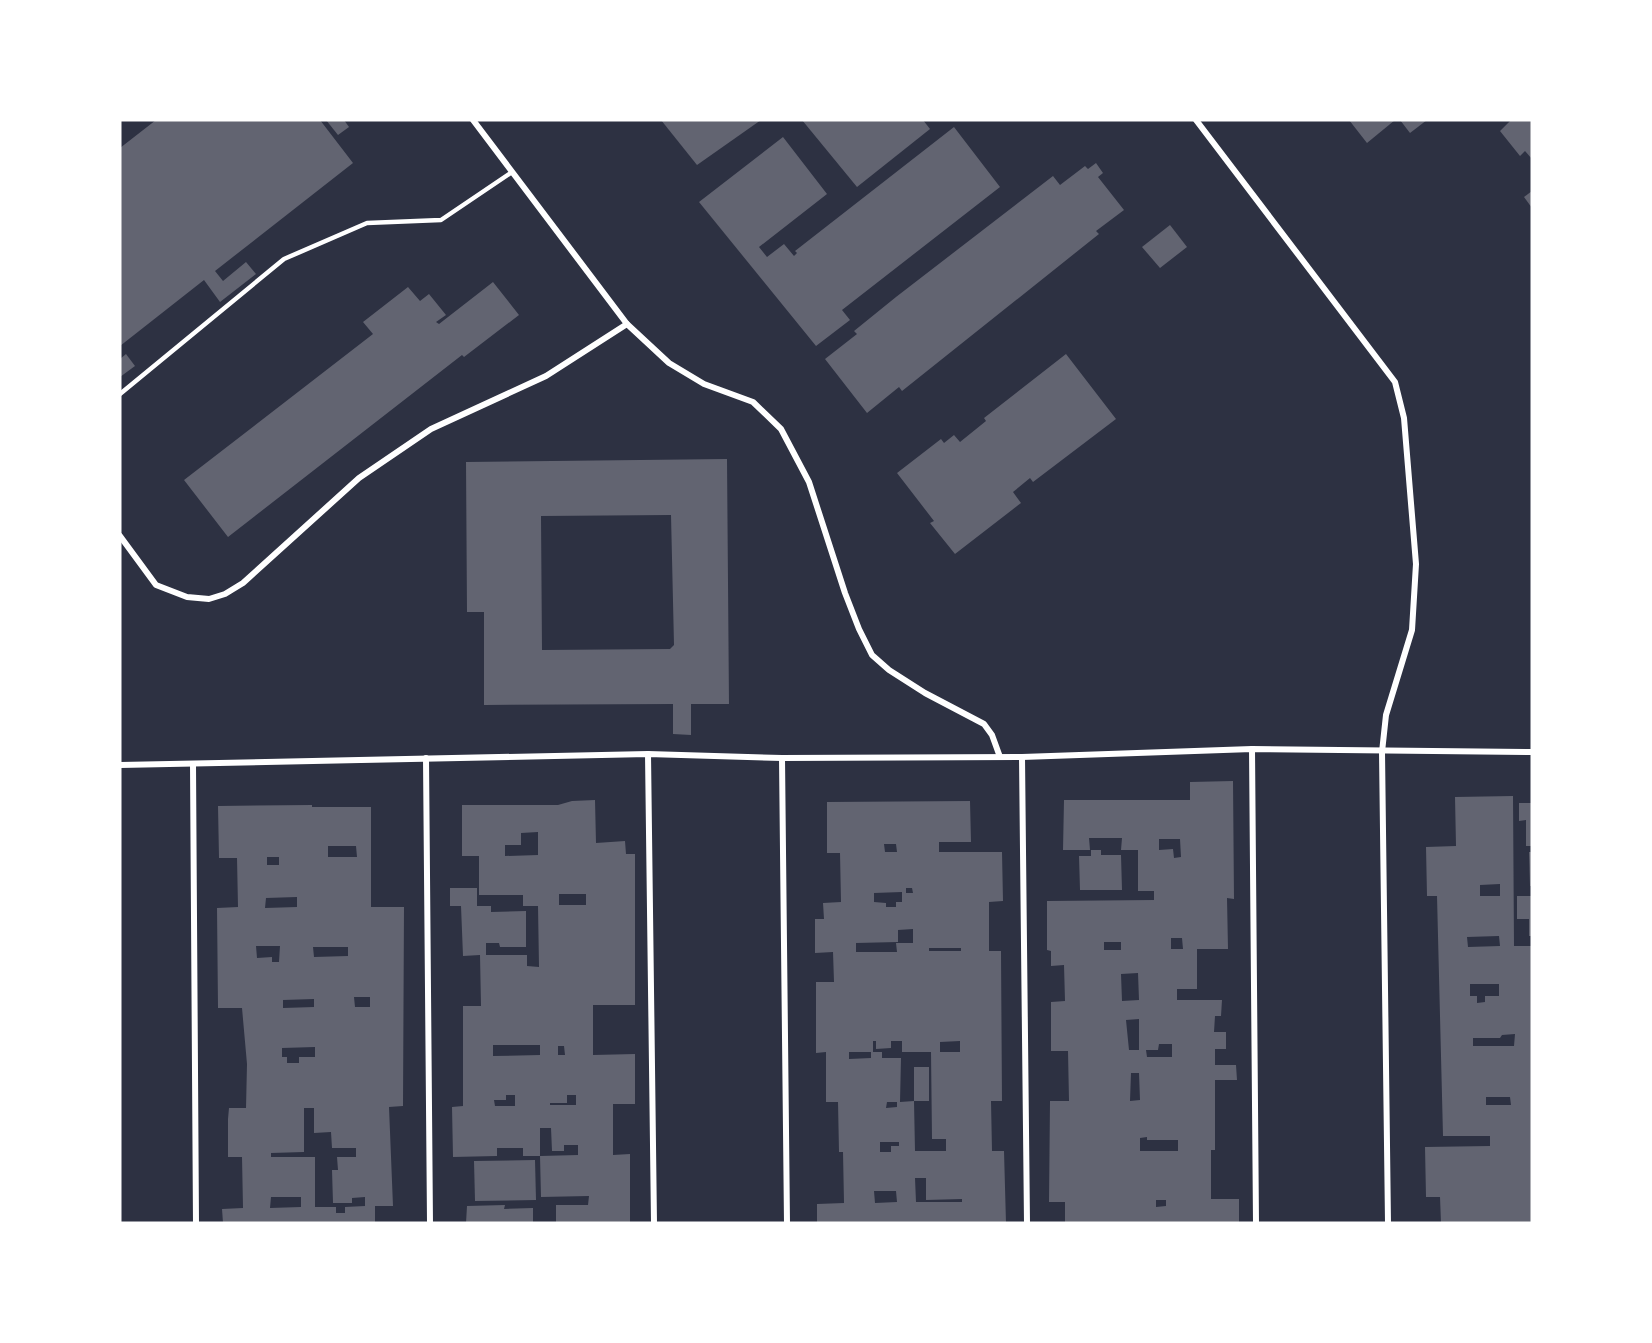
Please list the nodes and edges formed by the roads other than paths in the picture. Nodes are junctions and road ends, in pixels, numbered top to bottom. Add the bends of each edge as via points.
1 (473, 120) edge
2 (1196, 120) edge
3 (512, 172) junction
4 (627, 324) junction
5 (120, 394) edge
6 (120, 537) edge
7 (1252, 750) junction
8 (1382, 752) junction
9 (1532, 753) edge
10 (648, 754) junction
11 (1000, 757) junction
12 (1022, 757) junction
13 (426, 758) junction
14 (782, 758) junction
15 (193, 764) junction
16 (120, 765) edge
17 (196, 1223) edge
18 (430, 1223) edge
19 (654, 1223) edge
20 (787, 1223) edge
21 (1027, 1223) edge
22 (1256, 1223) edge
23 (1388, 1223) edge

1 - 3 street
2 - 8 street via 1395,382 1404,418 1416,564 1412,630 1386,715
3 - 4 street
3 - 5 lane via 441,220 367,223 284,259
4 - 6 street via 546,376 431,429 359,478 243,583 225,594 209,599 187,597 156,585
4 - 11 street via 669,363 704,384 753,402 781,429 809,482 845,593 872,655 925,693 984,724
7 - 8 street
7 - 12 street
7 - 22 street
8 - 9 street
8 - 23 street
10 - 13 street
10 - 14 street
10 - 19 street
11 - 12 street
11 - 14 street
12 - 21 street
13 - 15 street
13 - 18 street
14 - 20 street
15 - 16 street
15 - 17 street

